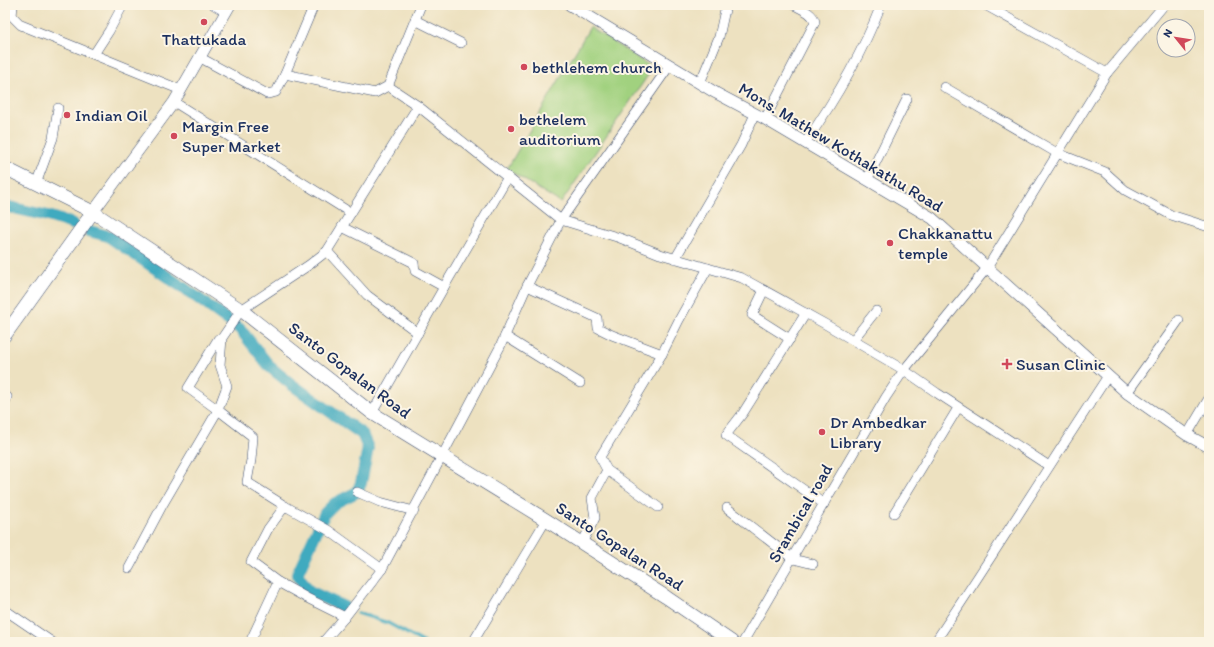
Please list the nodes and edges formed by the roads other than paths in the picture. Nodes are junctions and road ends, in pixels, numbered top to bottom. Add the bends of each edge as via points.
1 (13, 5) edge
2 (123, 5) edge
3 (214, 5) edge
4 (314, 5) edge
5 (421, 5) edge
6 (570, 5) edge
7 (726, 5) edge
8 (794, 5) edge
9 (881, 5) edge
10 (985, 5) edge
11 (1164, 5) edge
12 (228, 9) edge
13 (415, 20) junction
14 (461, 43) dead end
15 (94, 54) junction
16 (199, 57) junction
17 (670, 65) junction
18 (1107, 73) junction
19 (285, 74) junction
20 (700, 83) junction
21 (388, 86) junction
22 (944, 87) dead end
23 (181, 90) junction
24 (907, 99) dead end
25 (174, 102) junction
26 (418, 106) junction
27 (58, 108) dead end
28 (754, 114) junction
29 (765, 119) junction
30 (805, 143) junction
31 (1057, 153) junction
32 (5, 168) edge
33 (508, 177) junction
34 (867, 180) junction
35 (36, 184) junction
36 (93, 212) junction
37 (351, 213) junction
38 (560, 220) junction
39 (342, 227) junction
40 (1209, 227) edge
41 (326, 251) junction
42 (675, 259) junction
43 (708, 268) junction
44 (987, 268) junction
45 (527, 286) junction
46 (444, 287) junction
47 (764, 290) junction
48 (876, 311) dead end
49 (806, 314) junction
50 (238, 315) junction
51 (1179, 320) dead end
52 (418, 333) junction
53 (5, 336) edge
54 (505, 336) junction
55 (218, 339) dead end
56 (790, 339) junction
57 (853, 340) junction
58 (662, 354) junction
59 (904, 370) junction
60 (1108, 376) junction
61 (580, 383) dead end
62 (1127, 393) junction
63 (5, 396) edge
64 (1209, 398) edge
65 (5, 402) edge
66 (958, 408) junction
67 (218, 410) junction
68 (372, 413) junction
69 (1187, 435) junction
70 (1209, 447) edge
71 (442, 456) junction
72 (1049, 466) junction
73 (607, 470) junction
74 (357, 492) dead end
75 (824, 504) junction
76 (285, 506) junction
77 (658, 507) dead end
78 (727, 508) dead end
79 (414, 511) junction
80 (894, 513) dead end
81 (546, 520) junction
82 (582, 543) junction
83 (793, 559) junction
84 (813, 564) dead end
85 (129, 568) dead end
86 (382, 569) junction
87 (278, 582) junction
88 (5, 610) edge
89 (345, 617) junction
90 (52, 642) edge
91 (250, 642) edge
92 (323, 642) edge
93 (473, 642) edge
94 (732, 642) edge
95 (743, 642) edge
96 (935, 642) edge

1 - 15 street via 12,16 21,25
2 - 15 street
3 - 12 street
4 - 19 street
5 - 13 street
6 - 17 street, Mons. Mathew Kothakathu Road
7 - 20 street via 719,37
8 - 29 street via 811,14 815,22
9 - 30 street via 872,28 830,106
10 - 18 street
11 - 18 street, Srambical road
12 - 16 street
13 - 14 street
13 - 21 street
15 - 23 street
16 - 19 street via 267,94 276,92
16 - 23 street
17 - 20 street, Mons. Mathew Kothakathu Road
17 - 38 street
18 - 31 street, Srambical road
19 - 21 street via 375,93
20 - 28 street, Mons. Mathew Kothakathu Road
21 - 26 street
22 - 31 street
23 - 25 street
24 - 34 street
25 - 36 street
25 - 37 street
26 - 33 street
26 - 37 street
27 - 35 street via 53,138
28 - 29 street, Mons. Mathew Kothakathu Road
28 - 42 street via 741,145
29 - 30 street, Mons. Mathew Kothakathu Road
30 - 34 street, Mons. Mathew Kothakathu Road
31 - 40 street via 1105,172 1125,190 1171,215
31 - 44 street, Srambical road
32 - 35 main road, Santo Gopalan Road
33 - 38 street
33 - 46 street
34 - 44 street, Mons. Mathew Kothakathu Road via 932,218
35 - 36 main road, Santo Gopalan Road
36 - 50 main road, Santo Gopalan Road
36 - 53 main road
37 - 39 street
38 - 42 street via 620,238
38 - 45 street
39 - 41 street
39 - 46 street via 414,262 415,271
41 - 50 street
41 - 52 street via 367,295
42 - 43 street
43 - 47 street via 742,278
43 - 58 street
44 - 59 street, Srambical road
44 - 60 street, Mons. Mathew Kothakathu Road
45 - 54 street
45 - 58 street via 597,318 598,328
46 - 52 street
47 - 49 street
47 - 56 street via 752,315
48 - 57 street
49 - 56 street
49 - 57 street
50 - 67 street via 222,338 220,365 226,386
50 - 68 main road, Santo Gopalan Road
51 - 62 street
52 - 68 street
54 - 61 street
54 - 71 street
55 - 67 street via 188,388
56 - 75 street via 726,435
57 - 59 street
58 - 73 street via 600,457
59 - 66 street
59 - 75 street, Srambical road
60 - 62 street, Mons. Mathew Kothakathu Road
60 - 72 street
62 - 69 street, Mons. Mathew Kothakathu Road
63 - 65 street via 8,397
64 - 69 street
66 - 72 street
66 - 80 street
67 - 76 street via 253,437 247,482
67 - 85 street
68 - 71 main road, Santo Gopalan Road
69 - 70 street, Mons. Mathew Kothakathu Road
71 - 79 street
71 - 81 main road, Santo Gopalan Road
72 - 96 street
73 - 77 street
73 - 82 street via 592,498 595,518
74 - 79 street via 380,502
75 - 83 street, Srambical road
76 - 86 street via 328,530
76 - 87 street via 268,529 251,562
78 - 83 street
79 - 86 street
81 - 82 main road, Santo Gopalan Road
81 - 93 street
82 - 94 main road, Santo Gopalan Road
83 - 84 street
83 - 95 street, Srambical road
86 - 89 street
87 - 89 street
87 - 91 street
88 - 90 street
89 - 92 street

